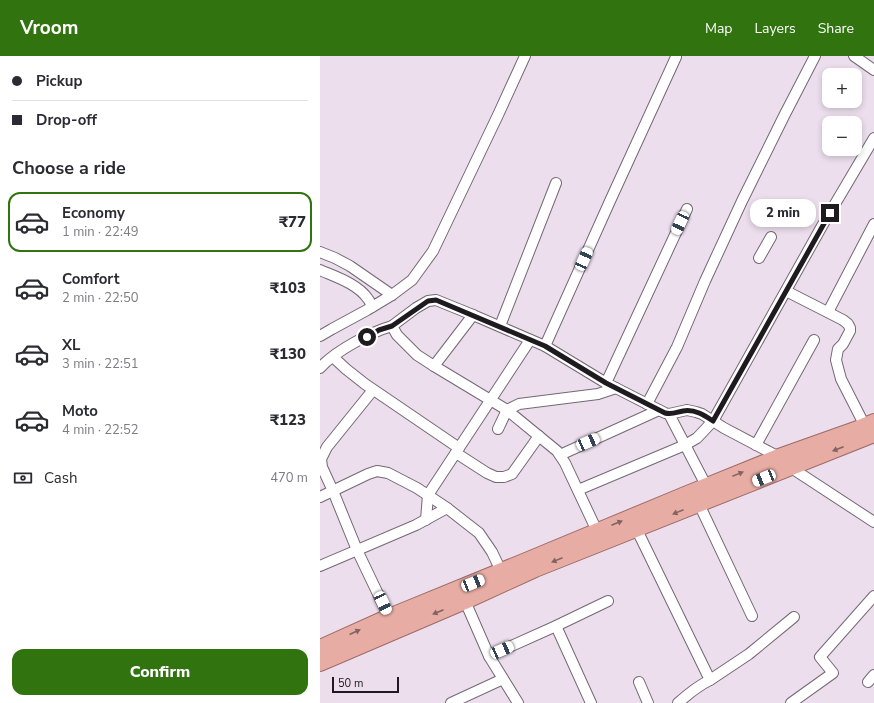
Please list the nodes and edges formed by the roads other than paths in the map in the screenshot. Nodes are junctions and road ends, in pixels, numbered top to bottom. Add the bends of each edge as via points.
1 (525, 56) edge
2 (815, 56) edge
3 (854, 56) edge
4 (676, 57) edge
5 (874, 70) edge
6 (874, 138) edge
7 (556, 183) dead end
8 (686, 209) dead end
9 (874, 224) edge
10 (771, 237) dead end
11 (320, 252) edge
12 (760, 258) dead end
13 (320, 270) edge
14 (786, 291) junction
15 (392, 295) junction
16 (372, 307) junction
17 (828, 312) junction
18 (473, 315) junction
19 (392, 326) junction
20 (500, 326) junction
21 (320, 336) edge
22 (530, 340) junction
23 (814, 340) dead end
24 (545, 346) junction
25 (333, 357) junction
26 (434, 366) junction
27 (320, 368) edge
28 (606, 383) junction
29 (616, 388) junction
30 (373, 390) junction
31 (490, 400) junction
32 (647, 404) junction
33 (507, 410) junction
34 (659, 410) junction
35 (669, 414) junction
36 (713, 421) junction
37 (871, 428) edge
38 (498, 429) dead end
39 (539, 436) junction
40 (685, 445) junction
41 (756, 445) junction
42 (457, 450) junction
43 (560, 455) junction
44 (785, 462) junction
45 (578, 490) junction
46 (333, 491) junction
47 (428, 495) junction
48 (706, 496) junction
49 (320, 497) edge
50 (447, 508) junction
51 (426, 520) junction
52 (874, 522) edge
53 (636, 528) junction
54 (597, 531) junction
55 (358, 550) junction
56 (320, 566) edge
57 (501, 571) junction
58 (874, 596) edge
59 (465, 601) junction
60 (608, 601) dead end
61 (752, 616) dead end
62 (389, 617) junction
63 (794, 617) dead end
64 (556, 626) junction
65 (320, 648) edge
66 (488, 656) junction
67 (320, 663) edge
68 (503, 678) junction
69 (710, 680) junction
70 (639, 682) dead end
71 (451, 703) edge
72 (518, 703) edge
73 (591, 703) edge
74 (648, 703) edge
75 (678, 703) edge
76 (791, 703) edge

1 - 15 street via 432,251 412,280
2 - 32 street via 742,200 676,347
3 - 5 street
4 - 24 street
6 - 14 street
7 - 20 street
8 - 28 street
9 - 17 street
10 - 12 street
11 - 15 street via 350,266
13 - 16 street via 344,280 360,291 368,298
14 - 17 street
14 - 36 street
15 - 16 street
16 - 21 street
17 - 37 street via 843,320 850,328 843,344 838,348 836,360 841,379
18 - 19 street via 436,300 428,301
18 - 20 street
18 - 26 street
19 - 25 street via 379,330
19 - 26 street via 397,335 417,355
20 - 22 street
22 - 24 street
22 - 31 street
23 - 41 street
24 - 28 street
25 - 27 street
25 - 30 street
26 - 31 street
28 - 29 street
29 - 32 street
29 - 33 street via 598,394 520,404
30 - 42 street
30 - 46 street via 321,459
31 - 33 street
31 - 42 street
32 - 34 street
33 - 38 street
33 - 39 street
34 - 35 street
34 - 43 street
35 - 36 street via 687,410 702,414
35 - 40 street
36 - 40 street via 697,438
36 - 41 street
37 - 44 highway
39 - 42 street via 512,474 504,477 487,473
39 - 43 street
40 - 45 street
40 - 48 street
41 - 44 street
42 - 47 street
43 - 45 street
44 - 48 highway
44 - 52 street
45 - 54 street
46 - 47 street via 377,471 388,473
46 - 49 street
46 - 55 street
47 - 50 street
47 - 51 street
48 -> 53 highway
54 -> 48 highway
48 - 61 street
50 - 51 street
50 - 57 street via 479,533
51 - 55 street
53 -> 59 highway
53 - 69 street
54 - 57 highway
55 - 56 street
55 - 62 street
57 - 62 highway
58 - 76 street via 820,657 833,673
59 - 66 street
59 -> 67 highway
60 - 64 street
65 -> 62 highway
63 - 69 street via 749,654
64 - 66 street
64 - 73 street
66 - 68 street
68 - 71 street
68 - 72 street
69 - 75 street
70 - 74 street

